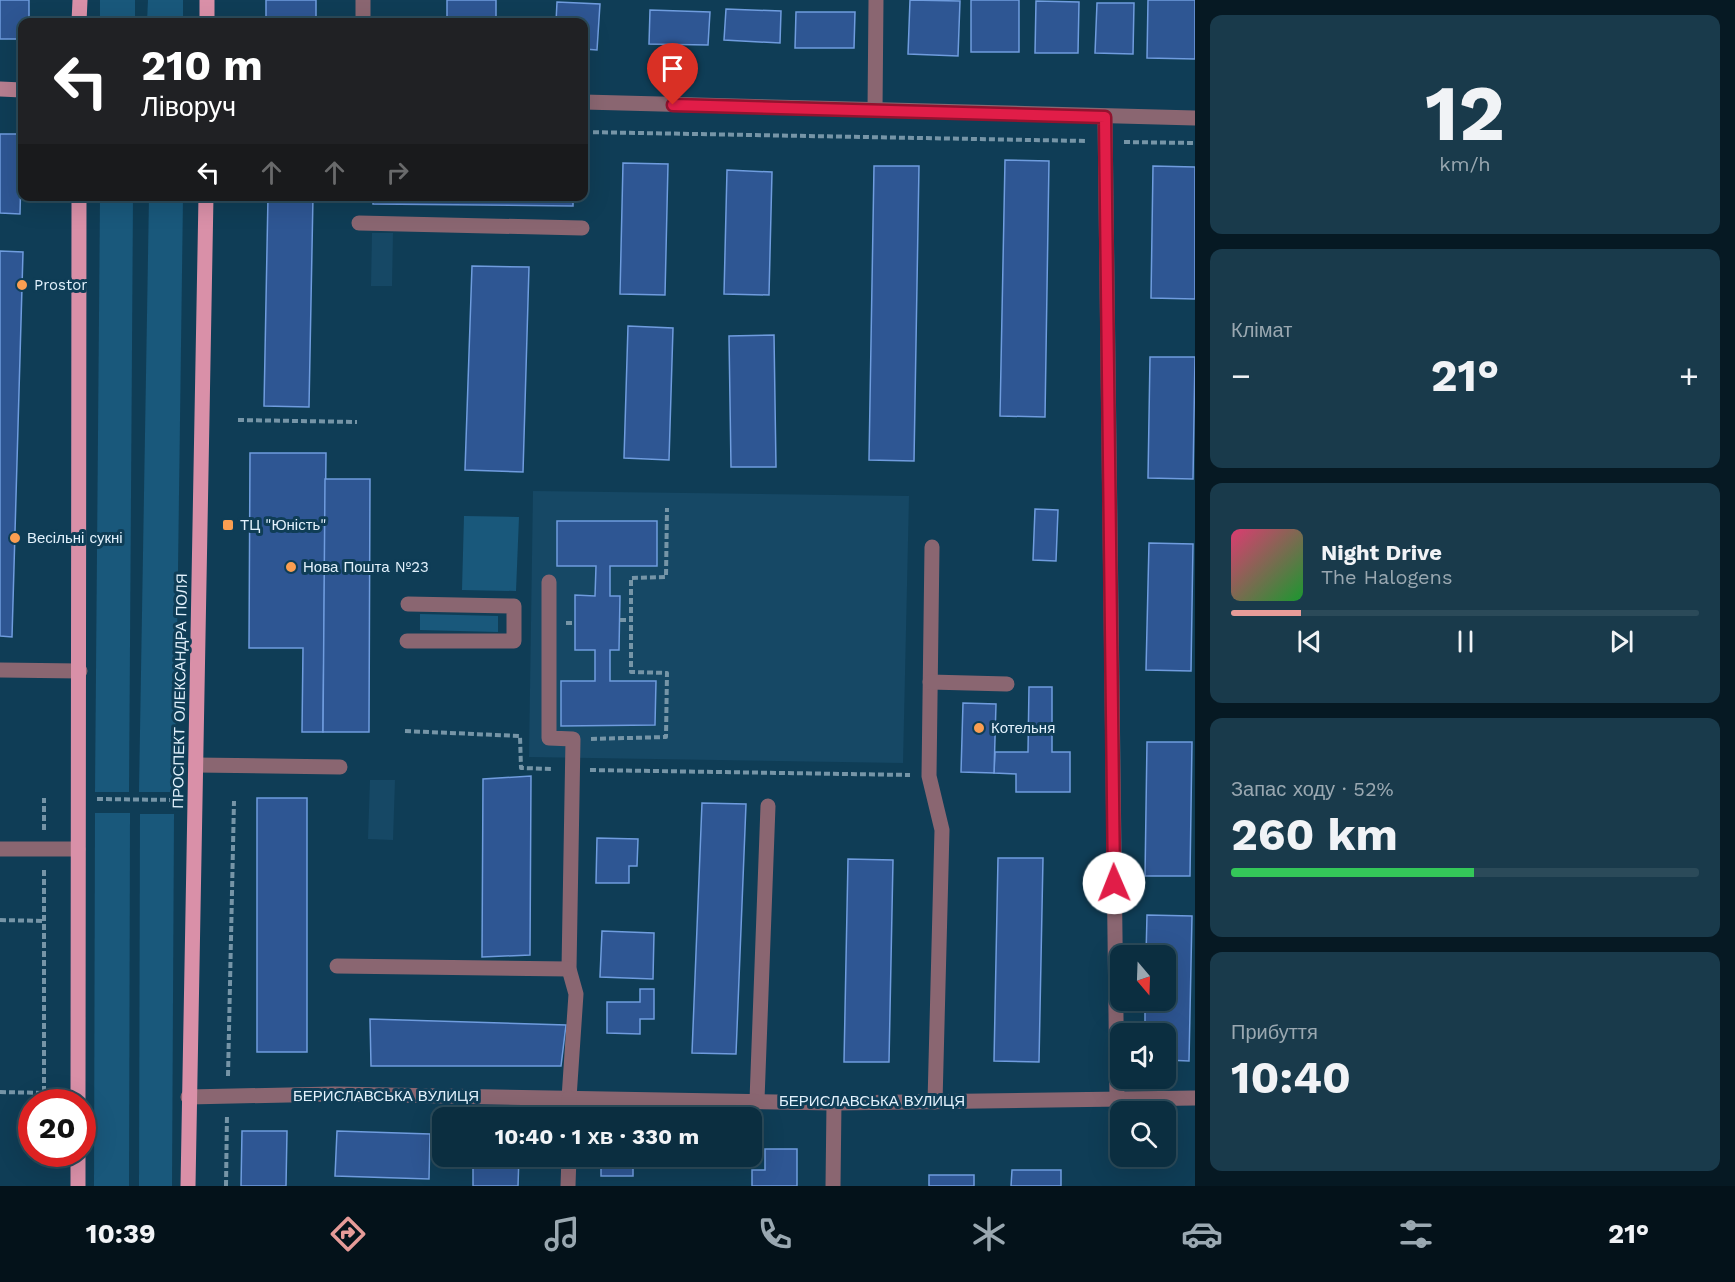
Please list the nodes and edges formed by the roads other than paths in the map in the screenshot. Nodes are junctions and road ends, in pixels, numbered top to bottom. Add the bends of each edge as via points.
1 (80, 0) edge
2 (207, 0) edge
3 (363, 0) edge
4 (876, 0) edge
5 (80, 18) edge
6 (207, 18) edge
7 (363, 18) edge
8 (0, 89) edge
9 (18, 90) edge
10 (588, 102) edge
11 (875, 111) junction
12 (1105, 117) junction
13 (1195, 118) edge
14 (79, 201) edge
15 (206, 201) edge
16 (359, 223) dead end
17 (582, 228) dead end
18 (932, 547) dead end
19 (549, 582) dead end
20 (408, 604) dead end
21 (407, 641) dead end
22 (0, 670) edge
23 (80, 671) junction
24 (930, 682) junction
25 (1007, 684) dead end
26 (196, 765) junction
27 (340, 767) dead end
28 (768, 806) dead end
29 (0, 849) edge
30 (78, 849) junction
31 (337, 966) dead end
32 (569, 969) junction
33 (78, 1089) edge
34 (188, 1097) junction
35 (569, 1098) junction
36 (1195, 1098) edge
37 (1117, 1099) junction
38 (757, 1100) junction
39 (935, 1102) junction
40 (834, 1103) junction
41 (569, 1107) edge
42 (78, 1167) edge
43 (569, 1167) edge
44 (78, 1186) edge
45 (188, 1186) edge
46 (568, 1186) edge
47 (833, 1186) edge

1 - 5 main road
2 - 6 main road
3 - 7 street
4 - 11 street
8 - 9 street
10 - 11 street
11 - 12 street
12 - 13 street
12 - 37 street
14 - 23 main road
15 - 26 main road, ПРОСПЕКТ ОЛЕКСАНДРА ПОЛЯ
16 - 17 street
18 - 24 street
19 - 32 street via 549,738 573,739
20 - 21 street via 514,606 514,641
22 - 23 street
23 - 30 main road
24 - 25 street
24 - 39 street via 929,776 942,830
26 - 27 street
26 - 34 main road, ПРОСПЕКТ ОЛЕКСАНДРА ПОЛЯ
28 - 38 street
29 - 30 street
30 - 33 main road
31 - 32 street
32 - 35 street via 576,994
34 - 35 street, БЕРИСЛАВСЬКА ВУЛИЦЯ
34 - 45 main road, ПРОСПЕКТ ОЛЕКСАНДРА ПОЛЯ
35 - 38 street, БЕРИСЛАВСЬКА ВУЛИЦЯ
35 - 41 street
36 - 37 street, БЕРИСЛАВСЬКА ВУЛИЦЯ
37 - 39 street, БЕРИСЛАВСЬКА ВУЛИЦЯ
38 - 40 street, БЕРИСЛАВСЬКА ВУЛИЦЯ
39 - 40 street, БЕРИСЛАВСЬКА ВУЛИЦЯ
40 - 47 street
42 - 44 main road
43 - 46 street

